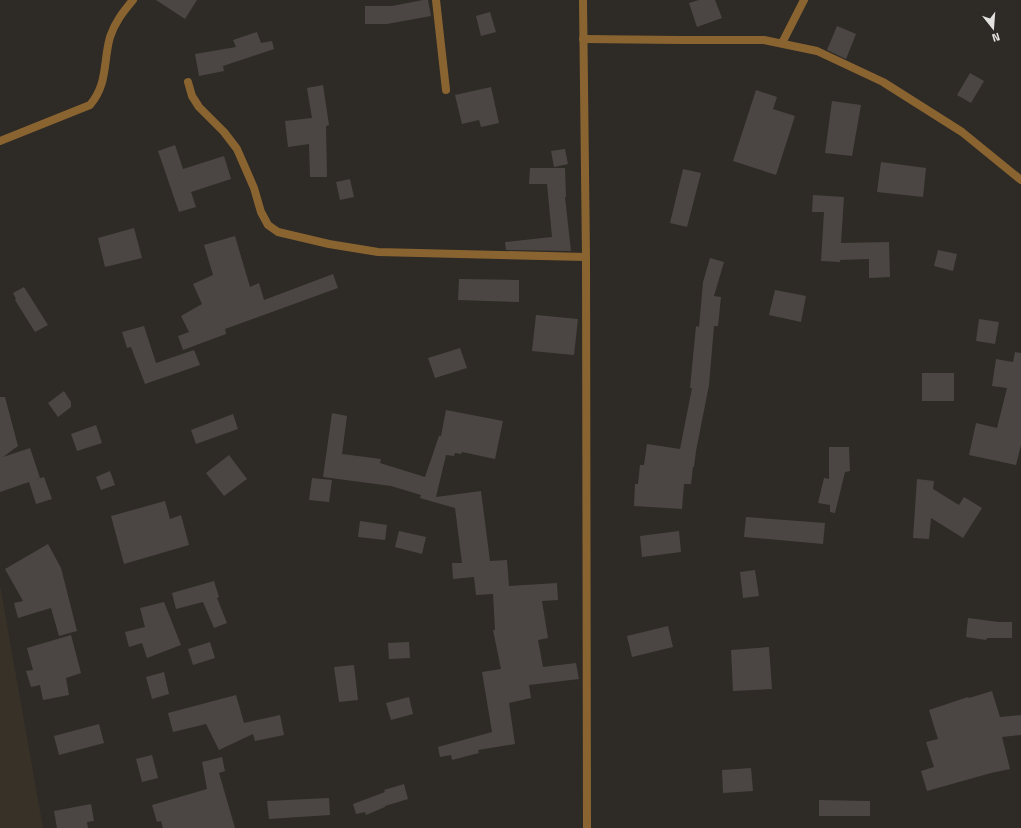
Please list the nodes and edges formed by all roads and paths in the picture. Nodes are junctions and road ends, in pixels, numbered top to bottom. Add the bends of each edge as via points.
1 (133, 0) edge
2 (436, 0) edge
3 (583, 0) edge
4 (804, 0) edge
5 (583, 38) junction
6 (782, 43) junction
7 (188, 82) dead end
8 (446, 90) dead end
9 (0, 141) edge
10 (1021, 180) edge
11 (586, 256) junction
12 (587, 828) edge

1 - 9 street via 116,21 110,38 103,82 90,105
2 - 8 street
3 - 5 street
4 - 6 street
5 - 6 street via 764,40
5 - 11 street
6 - 10 street via 817,51 883,82 962,132
7 - 11 street via 199,107 224,132 237,150 254,188 261,212 268,225 278,232 378,252
11 - 12 street

